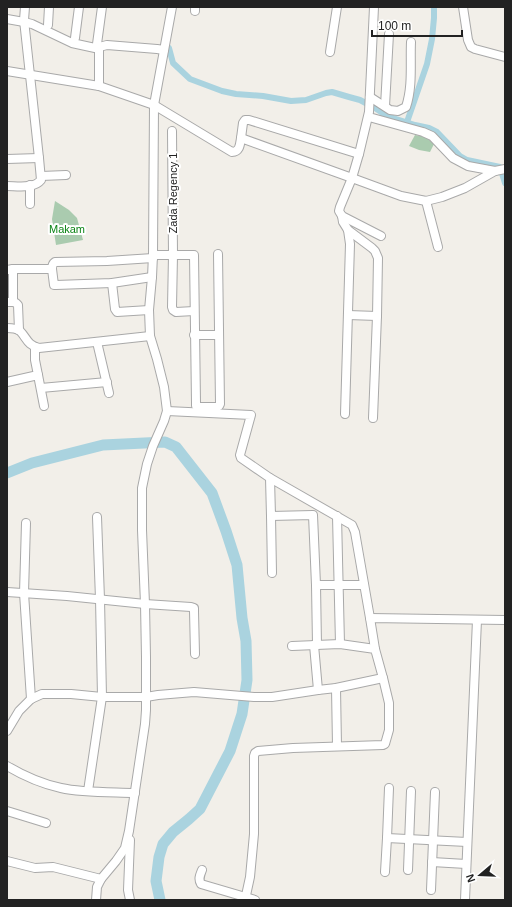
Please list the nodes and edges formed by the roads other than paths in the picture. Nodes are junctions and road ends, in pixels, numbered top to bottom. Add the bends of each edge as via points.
1 (25, 7) edge
2 (49, 7) edge
3 (79, 7) edge
4 (102, 7) edge
5 (172, 7) edge
6 (337, 7) edge
7 (374, 7) edge
8 (463, 7) edge
9 (7, 19) edge
10 (24, 19) junction
11 (48, 25) dead end
12 (389, 34) dead end
13 (75, 38) dead end
14 (410, 42) dead end
15 (98, 46) junction
16 (164, 50) junction
17 (330, 52) dead end
18 (505, 57) edge
19 (7, 71) edge
20 (30, 75) junction
21 (99, 86) junction
22 (370, 100) junction
23 (154, 105) junction
24 (384, 106) junction
25 (369, 114) junction
26 (172, 131) dead end
27 (241, 138) junction
28 (359, 154) junction
29 (39, 158) junction
30 (7, 159) edge
31 (500, 170) edge
32 (66, 175) dead end
33 (41, 176) junction
34 (352, 178) junction
35 (30, 185) junction
36 (7, 186) edge
37 (426, 201) junction
38 (30, 204) dead end
39 (342, 216) junction
40 (348, 230) junction
41 (381, 236) dead end
42 (438, 247) dead end
43 (218, 254) dead end
44 (173, 255) junction
45 (153, 257) junction
46 (52, 269) junction
47 (10, 270) edge
48 (152, 277) junction
49 (112, 283) junction
50 (10, 302) edge
51 (149, 310) junction
52 (194, 311) junction
53 (348, 315) junction
54 (377, 316) junction
55 (7, 328) edge
56 (19, 330) junction
57 (194, 335) junction
58 (219, 335) junction
59 (150, 336) junction
60 (97, 342) junction
61 (35, 347) junction
62 (38, 376) junction
63 (7, 382) edge
64 (107, 382) junction
65 (41, 388) junction
66 (109, 393) dead end
67 (44, 406) dead end
68 (167, 411) junction
69 (344, 414) dead end
70 (373, 418) dead end
71 (270, 478) junction
72 (314, 503) junction
73 (313, 515) junction
74 (271, 516) junction
75 (337, 516) junction
76 (97, 517) dead end
77 (26, 523) dead end
78 (272, 573) dead end
79 (316, 585) junction
80 (339, 585) junction
81 (364, 585) junction
82 (7, 592) edge
83 (24, 593) junction
84 (100, 599) junction
85 (145, 604) junction
86 (370, 618) junction
87 (477, 620) junction
88 (505, 620) edge
89 (340, 644) junction
90 (315, 645) junction
91 (292, 646) dead end
92 (375, 649) junction
93 (195, 654) dead end
94 (383, 678) junction
95 (336, 688) junction
96 (318, 690) junction
97 (102, 697) junction
98 (146, 697) junction
99 (31, 699) junction
100 (7, 731) edge
101 (337, 746) junction
102 (7, 766) edge
103 (389, 788) dead end
104 (88, 791) junction
105 (411, 791) dead end
106 (435, 792) dead end
107 (135, 793) junction
108 (7, 811) edge
109 (46, 824) dead end
110 (129, 831) junction
111 (387, 838) junction
112 (410, 839) junction
113 (433, 840) junction
114 (467, 842) junction
115 (7, 861) edge
116 (432, 862) junction
117 (466, 864) junction
118 (202, 870) dead end
119 (408, 870) dead end
120 (385, 872) dead end
121 (102, 879) junction
122 (431, 890) dead end
123 (246, 899) edge
124 (96, 900) edge
125 (130, 900) edge
126 (255, 900) edge
127 (465, 900) edge

1 - 10 street
2 - 11 street
3 - 13 street
4 - 15 street
5 - 16 street
6 - 17 street
7 - 22 street
8 - 18 street via 471,47
9 - 10 street
10 - 15 street via 72,43 95,48
10 - 20 street
12 - 24 street
14 - 24 street via 409,98 406,107 398,111
15 - 16 street via 107,44
15 - 21 street
16 - 23 street
19 - 20 street
20 - 21 street
20 - 29 street
21 - 23 street
22 - 24 street
22 - 25 street
23 - 27 street via 232,152 238,150
23 - 45 street
25 - 28 street
25 - 31 street via 432,136 453,158 468,166
26 - 44 street, Zada Regency 1
27 - 28 street via 243,123 249,120
27 - 34 street
28 - 34 street
29 - 30 street
29 - 33 street
31 - 37 street via 465,188
32 - 33 street
33 - 35 street via 38,184
34 - 37 street via 401,196
34 - 39 street via 340,207
35 - 36 street
35 - 38 street
37 - 42 street
39 - 40 street
39 - 41 street
40 - 53 street
40 - 54 street via 372,248 378,258
43 - 58 street
44 - 45 street
44 - 52 street, Zada Regency 1 via 173,310
44 - 52 street via 194,255
45 - 46 street via 55,262
45 - 48 street
46 - 47 street
46 - 49 street via 53,282 56,285
47 - 50 street
48 - 49 street
48 - 51 street
49 - 51 street via 117,312
50 - 56 street via 18,305
51 - 59 street
52 - 57 street
53 - 54 street
53 - 69 street
54 - 70 street
55 - 56 street
56 - 61 street via 28,343
57 - 58 street
57 - 58 street via 198,407 216,407 220,404
59 - 60 street
59 - 68 street via 164,387
60 - 61 street
60 - 64 street
61 - 62 street
62 - 63 street
62 - 65 street
64 - 65 street
64 - 66 street
65 - 67 street
68 - 71 street via 251,415 240,455
68 - 85 street via 147,464 142,488
71 - 72 street
71 - 74 street
72 - 73 street
72 - 75 street
73 - 74 street
73 - 79 street
74 - 78 street
75 - 80 street
75 - 81 street via 352,525 356,532
76 - 84 street
77 - 83 street
79 - 80 street
79 - 90 street
80 - 81 street
80 - 89 street
81 - 86 street
82 - 83 street
83 - 84 street
83 - 99 street
84 - 85 street
84 - 97 street
85 - 93 street via 194,608
85 - 98 street
86 - 87 street
86 - 92 street
87 - 88 street
87 - 114 street
89 - 90 street
89 - 92 street
90 - 91 street
90 - 96 street
92 - 94 street
94 - 95 street
94 - 101 street via 389,703 389,730 385,744
95 - 96 street
95 - 101 street
96 - 98 street via 272,698 194,692
97 - 98 street
97 - 99 street via 42,694
97 - 104 street
98 - 107 street via 145,724
99 - 100 street via 19,711
101 - 123 street via 255,753 254,834
102 - 104 street via 43,783
103 - 111 street
104 - 107 street
105 - 112 street
106 - 113 street
107 - 110 street
108 - 109 street
110 - 121 street via 125,848
110 - 125 street
111 - 112 street
111 - 120 street
112 - 113 street
112 - 119 street
113 - 114 street
113 - 116 street
114 - 117 street
115 - 121 street
116 - 117 street
116 - 122 street
117 - 127 street
118 - 123 street via 199,878 201,884
121 - 124 street via 97,887
123 - 126 street

